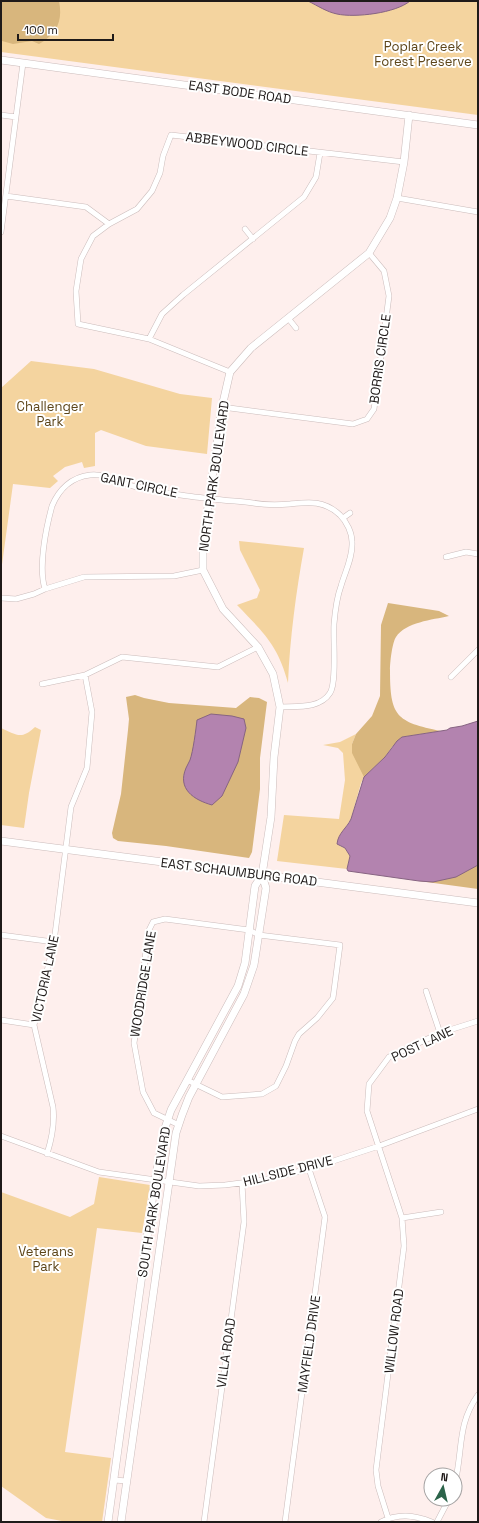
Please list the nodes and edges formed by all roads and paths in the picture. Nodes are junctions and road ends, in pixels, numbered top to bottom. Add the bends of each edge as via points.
1 (1, 60) edge
2 (23, 63) junction
3 (1, 115) edge
4 (409, 115) junction
5 (16, 117) junction
6 (478, 125) edge
7 (320, 153) junction
8 (404, 162) junction
9 (6, 196) junction
10 (398, 198) junction
11 (478, 212) edge
12 (109, 224) junction
13 (245, 230) dead end
14 (1, 232) edge
15 (253, 239) junction
16 (369, 253) junction
17 (288, 318) junction
18 (296, 328) dead end
19 (148, 339) junction
20 (230, 372) junction
21 (222, 407) junction
22 (210, 498) junction
23 (350, 513) dead end
24 (343, 518) junction
25 (478, 554) edge
26 (446, 557) dead end
27 (203, 570) junction
28 (45, 589) junction
29 (1, 598) edge
30 (258, 647) junction
31 (478, 650) edge
32 (85, 675) junction
33 (451, 677) dead end
34 (42, 684) dead end
35 (280, 707) junction
36 (1, 841) edge
37 (65, 849) junction
38 (262, 875) junction
39 (478, 903) edge
40 (249, 930) junction
41 (1, 935) edge
42 (259, 935) junction
43 (54, 942) junction
44 (426, 991) dead end
45 (1, 1020) edge
46 (478, 1021) edge
47 (34, 1025) junction
48 (440, 1033) junction
49 (187, 1080) junction
50 (196, 1084) junction
51 (478, 1109) edge
52 (167, 1120) junction
53 (178, 1125) junction
54 (1, 1136) edge
55 (379, 1146) junction
56 (47, 1154) junction
57 (309, 1169) junction
58 (156, 1180) junction
59 (169, 1182) junction
60 (242, 1184) junction
61 (441, 1212) dead end
62 (402, 1218) junction
63 (478, 1395) edge
64 (457, 1467) edge
65 (114, 1480) junction
66 (127, 1481) junction
67 (445, 1507) edge
68 (388, 1518) junction
69 (108, 1522) edge
70 (121, 1522) edge
71 (204, 1522) edge
72 (285, 1522) edge
73 (381, 1522) edge
74 (432, 1522) edge
75 (437, 1522) edge

1 - 2 street, EAST BODE ROAD
2 - 4 street, EAST BODE ROAD
2 - 5 street
3 - 5 street
4 - 6 street, EAST BODE ROAD
4 - 8 street, NORTH PARK BOULEVARD
5 - 9 street
7 - 8 street, ABBEYWOOD CIRCLE
7 - 12 street, ABBEYWOOD CIRCLE via 171,135 152,192 136,209
7 - 15 street via 316,177 304,197
8 - 10 street, NORTH PARK BOULEVARD
9 - 12 street via 86,207
9 - 14 street
10 - 11 street
10 - 16 street, NORTH PARK BOULEVARD via 390,218
12 - 19 street, ABBEYWOOD CIRCLE via 93,236 81,259 76,291 78,324
13 - 15 street
15 - 19 street via 162,314
16 - 17 street, NORTH PARK BOULEVARD
16 - 21 street, BORRIS CIRCLE via 384,271 389,296 374,409 367,419 353,424
17 - 18 street
17 - 20 street, NORTH PARK BOULEVARD via 251,348
19 - 20 street
20 - 21 street, NORTH PARK BOULEVARD
21 - 22 street, NORTH PARK BOULEVARD
22 - 24 street, GANT CIRCLE via 263,504 317,502
22 - 27 street, NORTH PARK BOULEVARD via 203,542
22 - 28 street, GANT CIRCLE via 135,487 99,475 72,480 55,498 50,516 42,566
23 - 24 street
24 - 35 street, GANT CIRCLE via 352,534 352,543 340,587 334,623 334,674 331,692 320,703
25 - 26 street via 466,552
27 - 28 street via 174,576 84,577
27 - 30 street, NORTH PARK BOULEVARD via 222,609
28 - 29 street via 16,599
30 - 32 street via 218,667 122,657
30 - 35 street, NORTH PARK BOULEVARD via 273,674
31 - 33 street
32 - 34 street
32 - 37 street, VICTORIA LANE via 92,712 87,768 71,807
35 - 38 street, NORTH PARK BOULEVARD via 271,817
36 - 37 street, EAST SCHAUMBURG ROAD
37 - 38 street, EAST SCHAUMBURG ROAD
37 - 43 street, VICTORIA LANE
38 - 39 street, EAST SCHAUMBURG ROAD
38 - 40 street, SOUTH PARK BOULEVARD via 255,886
38 - 42 street, SOUTH PARK BOULEVARD via 266,888
40 - 42 street, WOODRIDGE LANE
40 - 49 street, SOUTH PARK BOULEVARD via 245,963 238,986
40 - 52 street, WOODRIDGE LANE via 165,919 153,922 148,932 134,1043 143,1092 154,1113
41 - 43 street
42 - 50 street, SOUTH PARK BOULEVARD via 256,958 246,989
42 - 50 street, WOODRIDGE LANE via 340,945 333,998 317,1018 299,1034 276,1086 262,1094 222,1097
43 - 47 street, VICTORIA LANE
44 - 48 street
45 - 47 street
46 - 48 street, POST LANE
47 - 56 street, VICTORIA LANE via 55,1119
48 - 55 street, POST LANE via 389,1057 369,1084 367,1111
49 - 50 street
49 - 52 street, SOUTH PARK BOULEVARD
50 - 53 street, SOUTH PARK BOULEVARD
51 - 55 street, HILLSIDE DRIVE
52 - 53 street, WOODRIDGE LANE
52 - 58 street, SOUTH PARK BOULEVARD
53 - 59 street, SOUTH PARK BOULEVARD
54 - 56 street, HILLSIDE DRIVE
55 - 57 street, HILLSIDE DRIVE
55 - 62 street, WILLOW ROAD
56 - 58 street, HILLSIDE DRIVE via 99,1172
57 - 60 street, HILLSIDE DRIVE
57 - 72 street, MAYFIELD DRIVE via 326,1217
58 - 59 street, HILLSIDE DRIVE
58 - 65 street, SOUTH PARK BOULEVARD
59 - 60 street, HILLSIDE DRIVE via 199,1186
59 - 66 street, SOUTH PARK BOULEVARD
60 - 71 street, VILLA ROAD via 244,1222
61 - 62 street
62 - 68 street, WILLOW ROAD via 403,1259 376,1470
63 - 64 street via 470,1406 463,1426
65 - 66 street
65 - 69 street, SOUTH PARK BOULEVARD
66 - 70 street, SOUTH PARK BOULEVARD
67 - 75 street
68 - 73 street
68 - 74 street via 399,1515 413,1516

